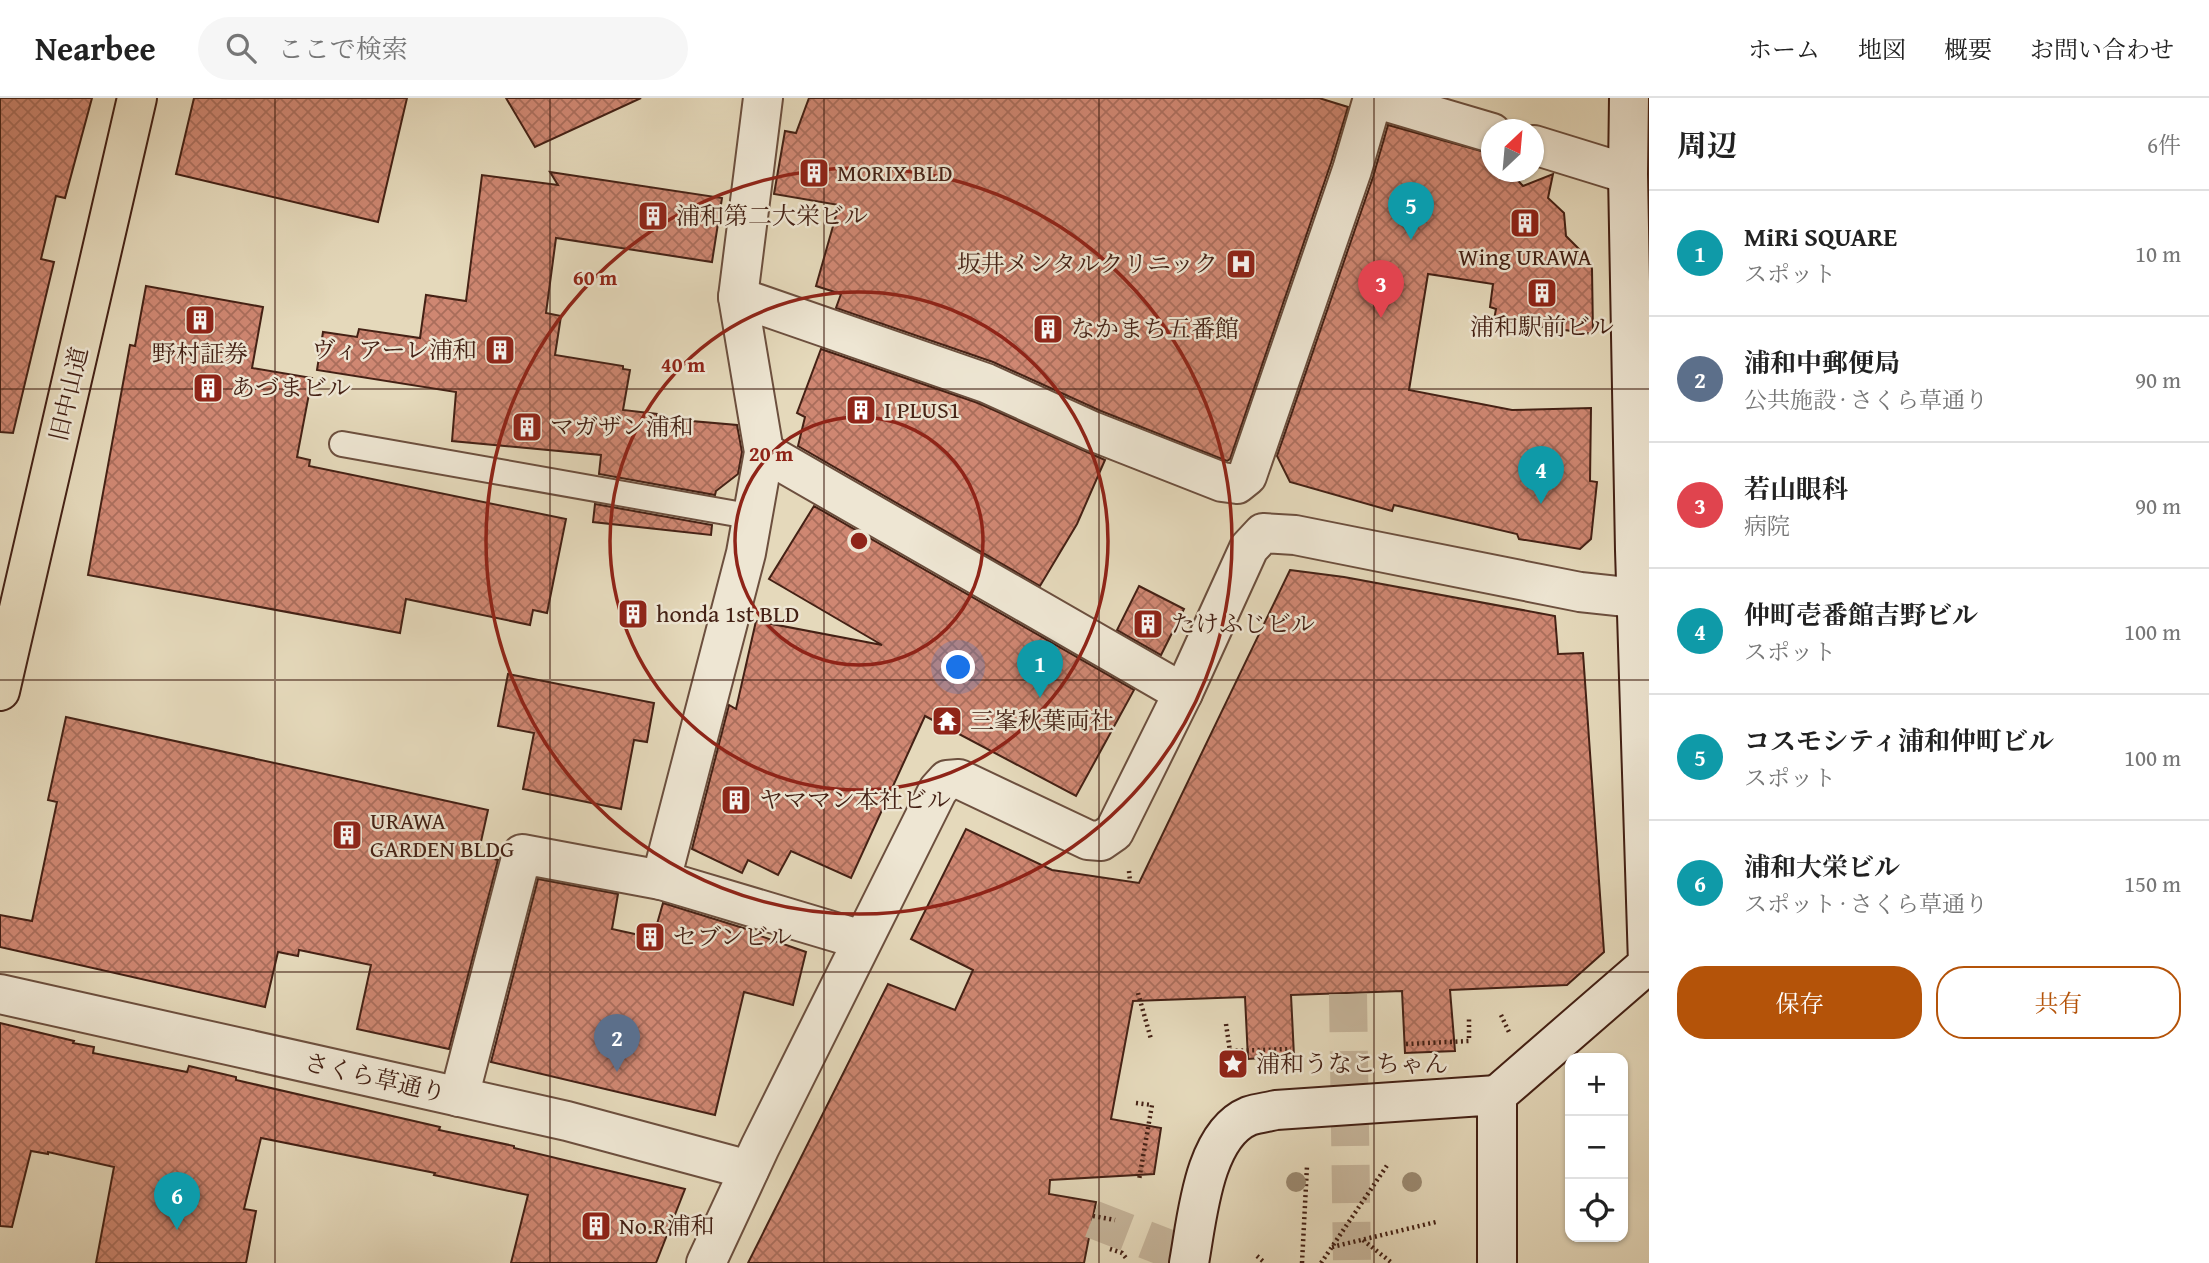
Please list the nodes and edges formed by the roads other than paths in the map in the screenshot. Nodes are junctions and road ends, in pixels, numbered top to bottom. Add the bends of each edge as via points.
1 (137, 98) edge
2 (764, 98) edge
3 (1373, 98) edge
4 (1629, 98) edge
5 (1481, 130) edge
6 (1544, 148) edge
7 (1628, 174) junction
8 (738, 297) junction
9 (342, 444) dead end
10 (764, 452) junction
11 (1240, 482) junction
12 (754, 517) junction
13 (1264, 533) junction
14 (1636, 598) junction
15 (0, 691) edge
16 (1183, 693) junction
17 (662, 880) junction
18 (862, 940) junction
19 (0, 994) edge
20 (1497, 1095) junction
21 (459, 1097) junction
22 (749, 1170) junction
23 (706, 1263) edge
24 (1189, 1263) edge
25 (1497, 1263) edge

1 - 15 highway, 旧中山道
2 - 8 street
3 - 5 street
3 - 11 street via 1256,451
4 - 7 street
6 - 7 street
7 - 14 street
8 - 10 street
8 - 11 street via 986,383 1222,482
9 - 12 lane
10 - 12 street
10 - 16 street
11 - 13 street
12 - 17 street
13 - 14 street via 1295,534 1580,592
13 - 16 street via 1249,548
14 - 20 street via 1648,964
16 - 18 street via 1114,832 1101,841 1088,840 959,779 947,780
17 - 18 street
17 - 21 street via 522,854
18 - 22 street
19 - 21 street, さくら草通り
20 - 24 street via 1276,1110 1248,1117 1226,1134 1213,1156
20 - 25 street
21 - 22 street, さくら草通り
22 - 23 street

